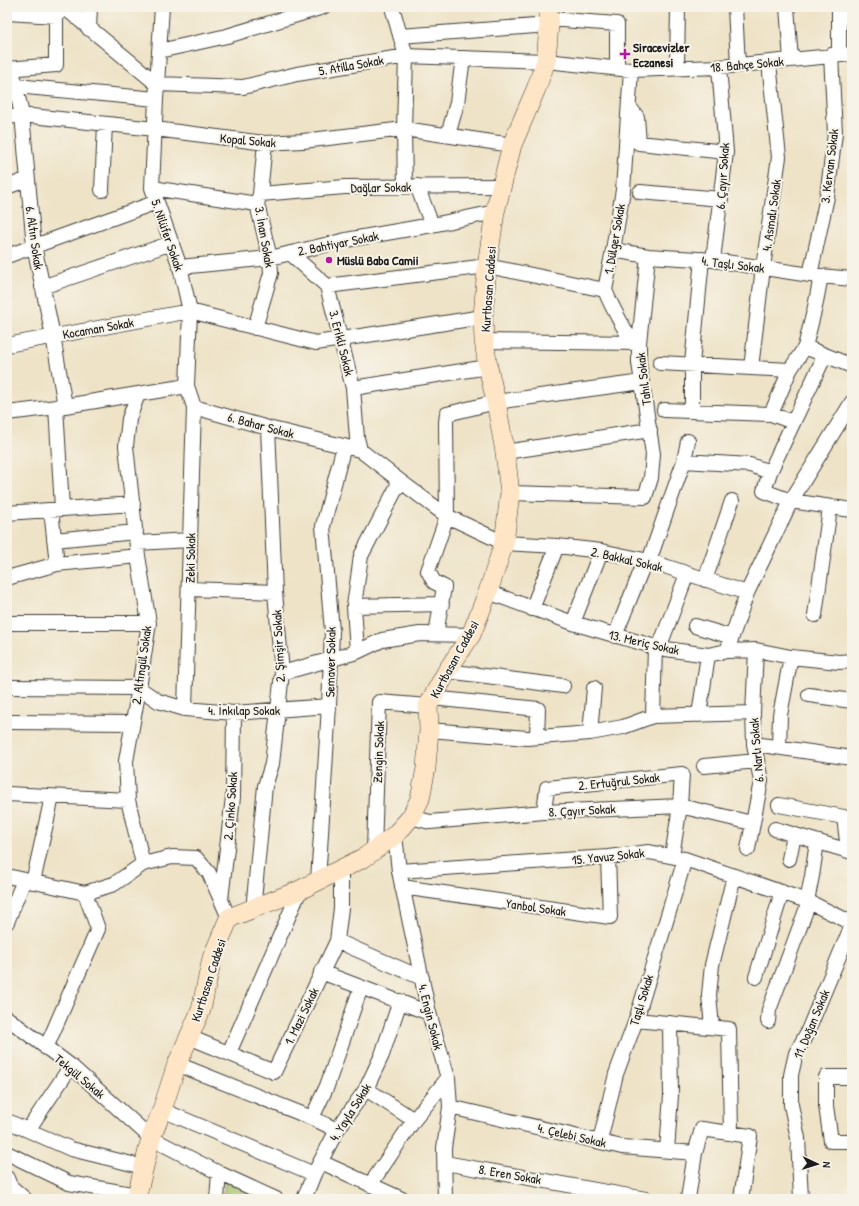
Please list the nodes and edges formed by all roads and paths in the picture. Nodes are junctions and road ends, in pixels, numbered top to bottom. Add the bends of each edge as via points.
1 (90, 7) edge
2 (162, 7) edge
3 (323, 7) edge
4 (392, 7) edge
5 (678, 7) edge
6 (736, 7) edge
7 (787, 7) edge
8 (839, 7) edge
9 (62, 10) edge
10 (7, 13) edge
11 (549, 17) edge
12 (90, 29) junction
13 (400, 36) junction
14 (159, 51) junction
15 (841, 55) edge
16 (406, 56) junction
17 (463, 58) junction
18 (791, 60) junction
19 (546, 61) junction
20 (769, 63) junction
21 (738, 65) junction
22 (719, 67) junction
23 (616, 68) junction
24 (677, 68) junction
25 (10, 69) edge
26 (631, 70) junction
27 (157, 84) junction
28 (16, 86) junction
29 (156, 100) junction
30 (629, 107) junction
31 (22, 115) junction
32 (7, 117) edge
33 (105, 124) junction
34 (155, 129) junction
35 (404, 129) junction
36 (448, 135) junction
37 (264, 144) junction
38 (512, 145) junction
39 (726, 152) junction
40 (28, 179) junction
41 (7, 186) edge
42 (411, 186) junction
43 (502, 186) junction
44 (152, 188) junction
45 (102, 190) dead end
46 (640, 192) dead end
47 (259, 199) junction
48 (721, 200) junction
49 (157, 202) junction
50 (495, 212) junction
51 (432, 225) junction
52 (172, 243) junction
53 (34, 246) junction
54 (613, 250) junction
55 (290, 253) junction
56 (7, 256) edge
57 (648, 256) junction
58 (270, 258) junction
59 (708, 260) junction
60 (488, 266) junction
61 (180, 267) junction
62 (763, 267) junction
63 (815, 276) junction
64 (852, 278) edge
65 (328, 286) junction
66 (42, 287) junction
67 (605, 290) junction
68 (190, 311) junction
69 (483, 317) junction
70 (255, 328) junction
71 (53, 336) junction
72 (340, 338) junction
73 (484, 341) junction
74 (636, 343) junction
75 (7, 345) edge
76 (805, 347) junction
77 (825, 355) junction
78 (660, 364) dead end
79 (692, 364) junction
80 (852, 366) edge
81 (488, 367) junction
82 (751, 368) junction
83 (790, 370) junction
84 (642, 382) junction
85 (187, 386) junction
86 (352, 388) junction
87 (138, 394) junction
88 (496, 402) junction
89 (852, 402) edge
90 (60, 406) junction
91 (194, 407) junction
92 (664, 410) dead end
93 (692, 411) junction
94 (7, 413) edge
95 (770, 414) junction
96 (793, 422) junction
97 (268, 428) junction
98 (650, 430) junction
99 (688, 441) dead end
100 (344, 446) junction
101 (360, 450) junction
102 (505, 452) junction
103 (684, 461) junction
104 (770, 472) junction
105 (400, 481) junction
106 (510, 493) junction
107 (732, 501) dead end
108 (791, 501) junction
109 (133, 504) junction
110 (830, 508) junction
111 (56, 509) junction
112 (851, 509) edge
113 (7, 514) edge
114 (448, 516) junction
115 (54, 540) junction
116 (190, 540) junction
117 (504, 543) junction
118 (137, 544) junction
119 (557, 546) junction
120 (601, 551) junction
121 (647, 561) junction
122 (57, 564) junction
123 (687, 574) junction
124 (7, 578) edge
125 (705, 580) junction
126 (189, 589) junction
127 (275, 592) junction
128 (488, 592) junction
129 (747, 593) junction
130 (442, 604) junction
131 (354, 606) junction
132 (532, 609) junction
133 (814, 614) dead end
134 (7, 623) edge
135 (149, 623) junction
136 (573, 623) junction
137 (695, 626) dead end
138 (436, 634) junction
139 (471, 635) junction
140 (616, 636) junction
141 (732, 637) junction
142 (657, 647) junction
143 (756, 650) junction
144 (727, 651) junction
145 (357, 652) junction
146 (708, 655) junction
147 (791, 657) junction
148 (330, 660) junction
149 (852, 661) edge
150 (447, 671) junction
151 (282, 673) junction
152 (563, 686) dead end
153 (7, 687) edge
154 (139, 688) junction
155 (594, 688) dead end
156 (809, 695) dead end
157 (852, 701) edge
158 (430, 702) junction
159 (329, 706) junction
160 (185, 709) junction
161 (279, 710) junction
162 (234, 713) junction
163 (753, 713) junction
164 (699, 715) junction
165 (653, 716) junction
166 (7, 722) edge
167 (132, 723) junction
168 (429, 730) junction
169 (590, 733) junction
170 (537, 737) junction
171 (754, 744) junction
172 (779, 747) junction
173 (852, 758) edge
174 (757, 762) junction
175 (704, 766) dead end
176 (7, 794) edge
177 (52, 796) junction
178 (128, 800) junction
179 (779, 805) dead end
180 (680, 806) junction
181 (544, 812) junction
182 (411, 817) junction
183 (752, 824) junction
184 (775, 828) dead end
185 (395, 835) junction
186 (794, 835) junction
187 (817, 842) junction
188 (748, 849) dead end
189 (374, 850) junction
190 (850, 851) edge
191 (608, 857) junction
192 (678, 857) junction
193 (789, 859) dead end
194 (143, 864) junction
195 (341, 870) junction
196 (399, 872) junction
197 (7, 876) edge
198 (734, 876) junction
199 (28, 881) junction
200 (318, 881) junction
201 (402, 887) junction
202 (300, 890) junction
203 (782, 892) junction
204 (85, 893) junction
205 (221, 899) junction
206 (808, 902) junction
207 (253, 910) junction
208 (229, 918) junction
209 (7, 922) edge
210 (852, 924) edge
211 (337, 941) junction
212 (321, 972) junction
213 (756, 977) dead end
214 (422, 978) junction
215 (361, 987) junction
216 (400, 1001) junction
217 (429, 1013) junction
218 (7, 1018) edge
219 (636, 1020) junction
220 (768, 1021) dead end
221 (670, 1023) junction
222 (712, 1027) junction
223 (189, 1037) junction
224 (46, 1048) junction
225 (229, 1053) junction
226 (177, 1064) junction
227 (71, 1066) junction
228 (852, 1077) edge
229 (448, 1078) junction
230 (366, 1089) junction
231 (450, 1107) junction
232 (162, 1110) junction
233 (312, 1118) junction
234 (414, 1120) junction
235 (7, 1121) edge
236 (28, 1130) junction
237 (337, 1130) junction
238 (731, 1133) junction
239 (151, 1138) junction
240 (600, 1141) junction
241 (852, 1141) edge
242 (667, 1151) junction
243 (7, 1153) edge
244 (695, 1153) junction
245 (445, 1163) junction
246 (144, 1167) junction
247 (317, 1168) junction
248 (219, 1173) junction
249 (7, 1178) edge
250 (370, 1185) junction
251 (137, 1197) edge
252 (271, 1198) edge
253 (25, 1199) edge
254 (217, 1199) edge
255 (304, 1199) edge
256 (402, 1199) edge
257 (445, 1199) edge
258 (646, 1199) edge
259 (688, 1199) edge
260 (741, 1199) edge
261 (801, 1199) edge

1 - 12 street
2 - 14 street, 5. Nilüfer Sokak
3 - 14 street via 226,36
4 - 13 street
5 - 24 street
6 - 21 street
7 - 18 street
8 - 15 street, 3. Kervan Sokak
9 - 10 street
9 - 12 street
9 - 25 street via 56,65
11 - 13 street
11 - 19 main road, Kurtbasan Caddesi
11 - 23 street via 617,24
12 - 27 street
13 - 16 street
14 - 27 street, 5. Nilüfer Sokak
15 - 18 street, 18. Bahçe Sokak
15 - 63 street, 3. Kervan Sokak via 835,133
16 - 17 street, 5. Atilla Sokak
16 - 27 street, 5. Atilla Sokak via 297,74 243,87
16 - 35 street
17 - 19 street, 5. Atilla Sokak
17 - 36 street via 457,103
18 - 20 street, 18. Bahçe Sokak
19 - 23 street, 18. Bahçe Sokak
19 - 38 main road, Kurtbasan Caddesi
20 - 21 street, 18. Bahçe Sokak
20 - 62 street, 4. Asmalı Sokak via 779,157
21 - 22 street, 18. Bahçe Sokak
22 - 24 street, 18. Bahçe Sokak
22 - 39 street, 6. Çayır Sokak
23 - 26 street, 18. Bahçe Sokak
24 - 26 street, 18. Bahçe Sokak
25 - 28 street, 6. Altın Sokak
26 - 30 street, 1. Dülger Sokak
27 - 29 street, 5. Nilüfer Sokak
28 - 29 street
28 - 31 street, 6. Altın Sokak
29 - 34 street, 5. Nilüfer Sokak
30 - 39 street via 637,117 639,143
30 - 54 street, 1. Dülger Sokak via 623,190
31 - 32 street, Kopal Sokak
31 - 33 street, Kopal Sokak
31 - 40 street, 6. Altın Sokak
33 - 34 street, Kopal Sokak
33 - 45 street
34 - 37 street, Kopal Sokak
34 - 44 street, 5. Nilüfer Sokak
35 - 36 street, Kopal Sokak
35 - 37 street, Kopal Sokak
35 - 42 street
36 - 38 street, Kopal Sokak
37 - 47 street, 3. İnan Sokak
38 - 43 main road, Kurtbasan Caddesi
39 - 48 street, 6. Çayır Sokak
40 - 41 street
40 - 53 street, 6. Altın Sokak
42 - 43 street, Dağlar Sokak
42 - 47 street, Dağlar Sokak via 345,187
42 - 51 street
43 - 50 main road, Kurtbasan Caddesi
44 - 47 street, Dağlar Sokak
44 - 49 street, 5. Nilüfer Sokak
46 - 48 street
47 - 58 street, 3. İnan Sokak
48 - 59 street, 6. Çayır Sokak
49 - 52 street, 5. Nilüfer Sokak
49 - 53 street
50 - 51 street, 2. Bahtiyar Sokak
50 - 60 main road, Kurtbasan Caddesi
51 - 55 street, 2. Bahtiyar Sokak
52 - 61 street, 5. Nilüfer Sokak
52 - 66 street
53 - 56 street
53 - 66 street, 6. Altın Sokak
54 - 57 street, 4. Taşlı Sokak
54 - 67 street, 1. Dülger Sokak
55 - 58 street, 2. Bahtiyar Sokak
55 - 65 street
57 - 59 street, 4. Taşlı Sokak
57 - 74 street, Tahıl Sokak
58 - 61 street, 2. Bahtiyar Sokak
58 - 70 street, 3. İnan Sokak via 271,273
59 - 62 street, 4. Taşlı Sokak
59 - 79 street, 6. Çayır Sokak
60 - 65 street, 1. Dülger Sokak
60 - 67 street, 1. Dülger Sokak
60 - 69 main road, Kurtbasan Caddesi
61 - 68 street, 5. Nilüfer Sokak
62 - 63 street, 4. Taşlı Sokak
62 - 82 street, 4. Asmalı Sokak
63 - 64 street, 4. Taşlı Sokak
63 - 76 street, 3. Kervan Sokak via 815,307
65 - 72 street, 3. Erikli Sokak
66 - 71 street, 6. Altın Sokak
67 - 74 street via 610,306
68 - 70 street
68 - 71 street, Kocaman Sokak
68 - 85 street, 5. Nilüfer Sokak
69 - 72 street
69 - 73 main road, Kurtbasan Caddesi
70 - 72 street via 316,343
71 - 75 street, Kocaman Sokak
71 - 90 street, 6. Altın Sokak
72 - 86 street, 3. Erikli Sokak
73 - 74 street
73 - 81 main road, Kurtbasan Caddesi
74 - 84 street, Tahıl Sokak
76 - 77 street
76 - 83 street, 3. Kervan Sokak
77 - 80 street
77 - 96 street
78 - 79 street
79 - 82 street
79 - 93 street, 6. Çayır Sokak
81 - 86 street
81 - 88 main road, Kurtbasan Caddesi
82 - 83 street
83 - 95 street, 3. Kervan Sokak
84 - 88 street
84 - 98 street, Tahıl Sokak
85 - 87 street
85 - 91 street
86 - 101 street, 3. Erikli Sokak
87 - 90 street
87 - 109 street, 2. Altıngül Sokak via 129,419 126,446
88 - 102 main road, Kurtbasan Caddesi
88 - 114 street via 446,414
89 - 108 street
90 - 94 street
90 - 111 street, 6. Altın Sokak
91 - 97 street, 6. Bahar Sokak
91 - 116 street, Zeki Sokak
92 - 93 street
93 - 95 street
95 - 96 street
96 - 104 street
97 - 100 street, 6. Bahar Sokak
97 - 127 street, 2. Şimşir Sokak
98 - 102 street
98 - 106 street, Tahıl Sokak via 654,454 645,497
99 - 103 street
100 - 101 street, 6. Bahar Sokak
100 - 148 street, Semaver Sokak via 323,526 332,630
101 - 105 street, 6. Bahar Sokak
102 - 106 main road, Kurtbasan Caddesi
103 - 104 street via 750,465
103 - 121 street
104 - 108 street via 764,491
105 - 114 street, 6. Bahar Sokak
105 - 131 street via 361,556
106 - 117 main road, Kurtbasan Caddesi
107 - 125 street
108 - 110 street
108 - 129 street
109 - 111 street
109 - 118 street, 2. Altıngül Sokak
110 - 112 street
110 - 133 street
111 - 113 street
111 - 115 street, 6. Altın Sokak
114 - 117 street, 6. Bahar Sokak
114 - 130 street via 428,571 434,582 444,587
115 - 118 street
115 - 122 street, 6. Altın Sokak
116 - 118 street
116 - 126 street, Zeki Sokak
117 - 119 street, 2. Bakkal Sokak
117 - 128 main road, Kurtbasan Caddesi
118 - 122 street
118 - 135 street, 2. Altıngül Sokak
119 - 120 street, 2. Bakkal Sokak
119 - 132 street
120 - 121 street, 2. Bakkal Sokak
120 - 136 street
121 - 123 street, 2. Bakkal Sokak
121 - 140 street
122 - 124 street
123 - 125 street, 2. Bakkal Sokak
123 - 142 street
125 - 129 street, 2. Bakkal Sokak
126 - 127 street
126 - 160 street, Zeki Sokak
127 - 151 street, 2. Şimşir Sokak
128 - 132 street, 13. Meriç Sokak
128 - 139 main road, Kurtbasan Caddesi
129 - 141 street
130 - 131 street
130 - 138 street
131 - 145 street
132 - 136 street, 13. Meriç Sokak
134 - 135 street
135 - 154 street, 2. Altıngül Sokak
136 - 140 street, 13. Meriç Sokak
137 - 141 street
138 - 139 street
138 - 145 street via 382,640
139 - 150 main road, Kurtbasan Caddesi
140 - 142 street, 13. Meriç Sokak
141 - 144 street
142 - 146 street, 13. Meriç Sokak
142 - 165 street
143 - 144 street, 13. Meriç Sokak
143 - 147 street, 13. Meriç Sokak
143 - 163 street, 6. Narlı Sokak
144 - 146 street, 13. Meriç Sokak
145 - 148 street
146 - 164 street
147 - 149 street, 13. Meriç Sokak
147 - 172 street via 780,715
148 - 151 street
148 - 159 street, Semaver Sokak
150 - 152 street
150 - 158 main road, Kurtbasan Caddesi
151 - 161 street, 2. Şimşir Sokak
153 - 154 street
154 - 160 street, 4. İnkılap Sokak via 158,701
154 - 167 street, 2. Altıngül Sokak
155 - 169 street
156 - 157 street
158 - 168 main road, Kurtbasan Caddesi
158 - 170 street via 538,709
158 - 189 street, Zengin Sokak via 379,702
159 - 161 street, 4. İnkılap Sokak
159 - 200 street, Semaver Sokak
160 - 162 street, 4. İnkılap Sokak
161 - 162 street, 4. İnkılap Sokak
161 - 207 street, 2. Şimşir Sokak via 272,764 265,786
162 - 205 street, 2. Çinko Sokak via 233,797
163 - 164 street
163 - 171 street, 6. Narlı Sokak
164 - 165 street
165 - 169 street via 623,727
166 - 167 street
167 - 178 street, 2. Altıngül Sokak via 126,761
168 - 170 street
168 - 182 main road, Kurtbasan Caddesi via 420,799
169 - 170 street
171 - 172 street
171 - 174 street, 6. Narlı Sokak
172 - 173 street
174 - 175 street
174 - 183 street, 6. Narlı Sokak via 761,781
176 - 177 street
177 - 178 street
177 - 199 street
178 - 194 street, 2. Altıngül Sokak
179 - 190 street via 844,817
180 - 181 street, 8. Çayır Sokak
180 - 181 street, 2. Ertuğrul Sokak via 682,774 547,788
180 - 183 street, 8. Çayır Sokak
180 - 192 street, Taşlı Sokak
181 - 182 street, 8. Çayır Sokak via 430,822
182 - 185 main road, Kurtbasan Caddesi
183 - 188 street, 6. Narlı Sokak
184 - 186 street
185 - 189 main road, Kurtbasan Caddesi
185 - 196 street, 4. Engin Sokak
186 - 187 street
186 - 193 street
187 - 190 street
187 - 206 street
189 - 195 main road, Kurtbasan Caddesi
191 - 192 street, 15. Yavuz Sokak via 649,852
191 - 196 street, 15. Yavuz Sokak
191 - 201 street, Yanbol Sokak via 610,918
192 - 198 street, 15. Yavuz Sokak
192 - 219 street, Taşlı Sokak
194 - 204 street via 114,884
194 - 205 street via 172,857 196,858 209,873
195 - 200 main road, Kurtbasan Caddesi
195 - 211 street, 1. Mazi Sokak via 341,908
196 - 201 street, 4. Engin Sokak
197 - 199 street
198 - 203 street, 15. Yavuz Sokak
198 - 222 street via 712,965 709,995
199 - 204 street
199 - 209 street
200 - 202 main road, Kurtbasan Caddesi
201 - 214 street, 4. Engin Sokak
202 - 207 main road, Kurtbasan Caddesi
202 - 225 street
203 - 206 street, 15. Yavuz Sokak
203 - 213 street
204 - 224 street via 98,929
205 - 208 street
206 - 210 street, 15. Yavuz Sokak
206 - 220 street
207 - 208 main road, Kurtbasan Caddesi
208 - 223 main road, Kurtbasan Caddesi via 212,958 201,1010
210 - 261 street, 11. Doğan Sokak via 807,1033 796,1053 791,1075 791,1105 798,1138
211 - 212 street, 1. Mazi Sokak
211 - 214 street
212 - 215 street
212 - 225 street, 1. Mazi Sokak via 274,1072
214 - 217 street, 4. Engin Sokak
215 - 216 street
215 - 233 street via 327,1086
216 - 217 street
216 - 230 street, 4. Yayla Sokak via 382,1055
217 - 229 street, 4. Engin Sokak
218 - 224 street, Tekgül Sokak
219 - 221 street
219 - 240 street, Taşlı Sokak via 616,1074
221 - 222 street
221 - 242 street via 671,1095
222 - 238 street via 729,1029
223 - 225 street, 1. Mazi Sokak
223 - 226 main road, Kurtbasan Caddesi
224 - 227 street, Tekgül Sokak
226 - 232 main road, Kurtbasan Caddesi
226 - 233 street
227 - 236 street
227 - 239 street, Tekgül Sokak
228 - 241 street via 826,1077 826,1106 831,1141
229 - 231 street, 4. Engin Sokak
229 - 234 street
230 - 234 street
230 - 237 street, 4. Yayla Sokak
231 - 240 street, 4. Çelebi Sokak
231 - 245 street, 4. Engin Sokak via 444,1148
232 - 239 main road, Kurtbasan Caddesi
232 - 247 street
233 - 237 street
234 - 250 street
235 - 236 street
236 - 246 street via 72,1149
237 - 247 street, 4. Yayla Sokak
238 - 244 street via 702,1129
238 - 260 street via 750,1136
239 - 246 main road, Kurtbasan Caddesi
239 - 248 street, Tekgül Sokak
240 - 242 street, 4. Çelebi Sokak via 622,1147
242 - 244 street, 4. Çelebi Sokak
243 - 251 street via 69,1183
244 - 259 street
245 - 257 street, 4. Engin Sokak
245 - 258 street, 8. Eren Sokak
246 - 251 main road, Kurtbasan Caddesi
247 - 250 street
247 - 255 street, 4. Yayla Sokak
248 - 252 street, Tekgül Sokak
248 - 254 street
249 - 253 street via 10,1186
250 - 256 street

